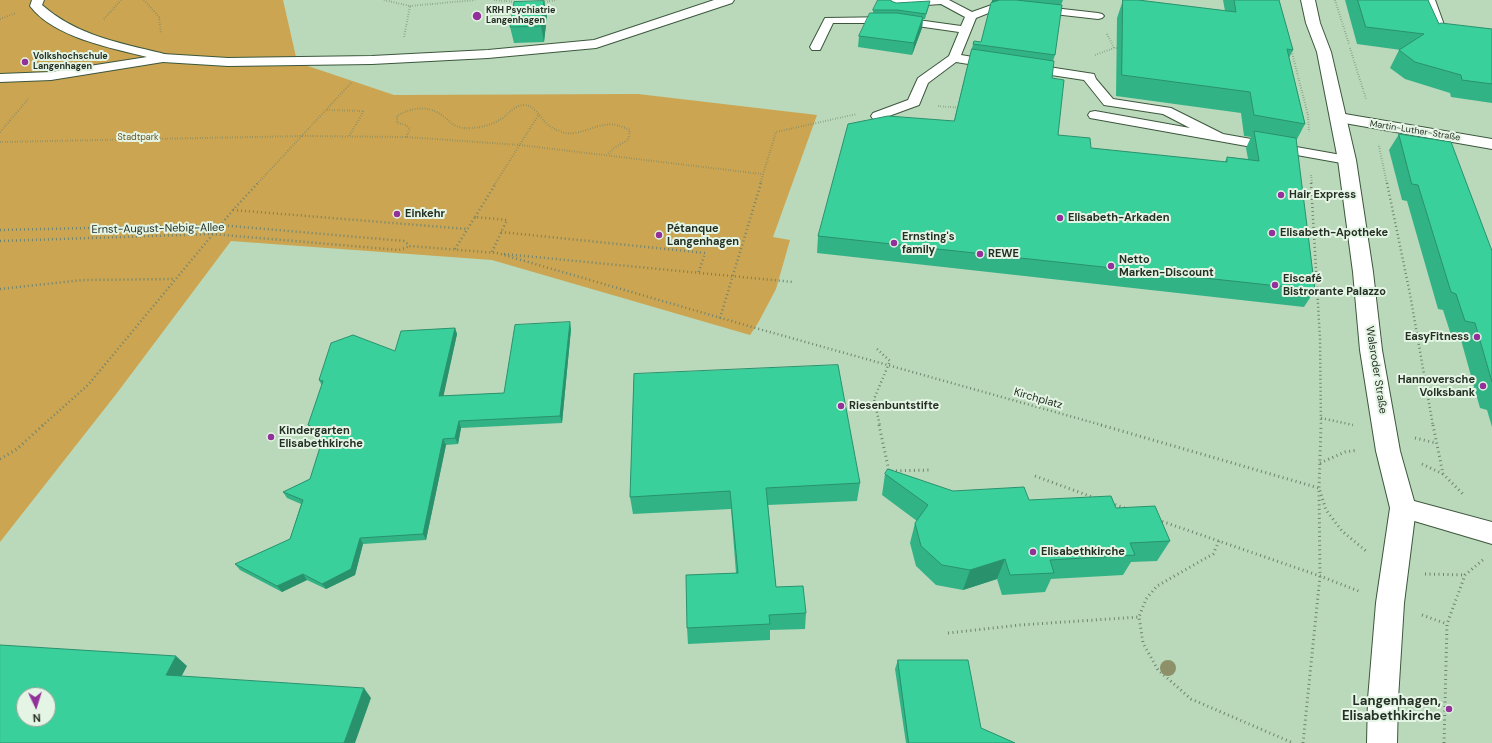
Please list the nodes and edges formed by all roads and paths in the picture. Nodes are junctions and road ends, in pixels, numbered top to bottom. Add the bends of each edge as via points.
1 (38, 0) edge
2 (144, 0) edge
3 (384, 0) edge
4 (475, 0) edge
5 (494, 0) edge
6 (557, 0) edge
7 (727, 0) edge
8 (1308, 0) edge
9 (1336, 0) edge
10 (1429, 0) edge
11 (539, 2) edge
12 (895, 2) edge
13 (520, 3) edge
14 (1001, 3) edge
15 (410, 6) junction
16 (971, 16) junction
17 (1098, 16) dead end
18 (896, 20) junction
19 (966, 30) junction
20 (1442, 33) edge
21 (1290, 46) edge
22 (816, 47) dead end
23 (1121, 48) edge
24 (431, 57) junction
25 (164, 58) junction
26 (954, 58) junction
27 (372, 60) junction
28 (1090, 77) junction
29 (0, 78) edge
30 (914, 102) junction
31 (968, 109) edge
32 (326, 110) junction
33 (539, 114) junction
34 (1095, 115) dead end
35 (878, 116) joint
36 (1339, 118) junction
37 (1374, 124) junction
38 (302, 136) junction
39 (406, 136) junction
40 (348, 137) junction
41 (1219, 137) junction
42 (0, 142) edge
43 (1492, 144) edge
44 (520, 145) junction
45 (1311, 154) junction
46 (607, 155) junction
47 (1347, 160) junction
48 (762, 174) junction
49 (233, 210) junction
50 (475, 217) junction
51 (219, 225) junction
52 (467, 229) junction
53 (0, 230) edge
54 (501, 232) junction
55 (212, 234) junction
56 (0, 241) edge
57 (410, 246) junction
58 (455, 249) junction
59 (492, 252) junction
60 (497, 253) junction
61 (698, 274) junction
62 (732, 277) junction
63 (174, 279) junction
64 (793, 282) dead end
65 (0, 288) edge
66 (720, 318) junction
67 (877, 349) dead end
68 (889, 366) junction
69 (0, 459) edge
70 (929, 470) dead end
71 (1035, 476) dead end
72 (1319, 488) junction
73 (1098, 499) edge
74 (1105, 501) edge
75 (1403, 508) junction
76 (1133, 511) edge
77 (1155, 518) edge
78 (1490, 533) edge
79 (1219, 541) junction
80 (1320, 576) junction
81 (1139, 618) junction
82 (948, 633) dead end
83 (1293, 743) edge
84 (1303, 743) edge
85 (1382, 743) edge
86 (1444, 743) edge

1 - 25 lane via 36,6 56,23 81,34
2 - 25 path via 159,17
3 - 15 path
4 - 15 path
5 - 13 path
6 - 11 path
7 - 24 street via 596,44
8 - 36 street, Walsroder Straße via 1324,52
9 - 37 path
10 - 20 lane
12 - 16 lane via 943,1
12 - 18 lane
14 - 16 lane
14 - 17 lane
15 - 24 path via 404,38
16 - 19 lane
18 - 19 lane
18 - 22 lane via 829,20
19 - 26 lane
21 - 45 path via 1308,115
23 - 28 path via 1114,48 1092,57
24 - 27 street
25 - 27 street via 228,62
25 - 29 lane via 51,76
26 - 28 lane
26 - 30 lane via 922,81
27 - 32 path
28 - 41 lane via 1109,102 1166,111
30 - 31 path
30 - 35 lane
32 - 38 path
32 - 40 path via 364,111
33 - 39 path via 536,109 527,105 518,106 502,119 463,128 452,125 440,113 418,109 405,111 397,116 397,122 410,129
33 - 44 path
33 - 46 path via 558,131 568,133 607,124 622,125 630,130 630,136 624,144 613,148
34 - 41 lane
35 - 48 path via 855,114 776,132
36 - 37 street, Martin-Luther-Straße
36 - 47 street, Walsroder Straße
37 - 43 street, Martin-Luther-Straße
37 - 78 path via 1410,294 1443,474 1474,504
38 - 40 path
38 - 42 path
38 - 49 path
39 - 40 path
39 - 44 path
41 - 45 lane
44 - 46 path
44 - 50 path
45 - 47 lane
45 - 72 path via 1320,339
46 - 48 path
47 - 75 street, Walsroder Straße via 1371,350 1388,451
48 - 62 path
49 - 51 path
49 - 52 path
50 - 52 path
50 - 54 path via 507,220
51 - 53 path
51 - 55 path
51 - 57 path via 404,241
52 - 58 path
54 - 59 path
54 - 61 path via 705,253
55 - 56 path, Ernst-August-Nebig-Allee
55 - 57 path, Ernst-August-Nebig-Allee via 399,250
55 - 63 path
57 - 58 path
58 - 59 path
59 - 60 path
60 - 61 path
60 - 66 path, Kirchplatz
61 - 62 path
62 - 64 path
62 - 66 path
63 - 65 path via 83,280
63 - 69 path via 88,385 17,449
66 - 68 path, Kirchplatz
67 - 68 path via 890,361
68 - 70 path via 874,398 889,471
68 - 72 path, Kirchplatz
71 - 73 path
72 - 80 path
74 - 76 path
75 - 78 street
75 - 85 street, Walsroder Straße via 1390,603
77 - 79 path
78 - 86 path via 1484,559 1465,575 1448,624
79 - 80 path
79 - 81 path via 1213,554 1157,586 1146,599
80 - 84 path
81 - 82 path via 1020,625
81 - 83 path via 1143,643 1158,670 1191,699

